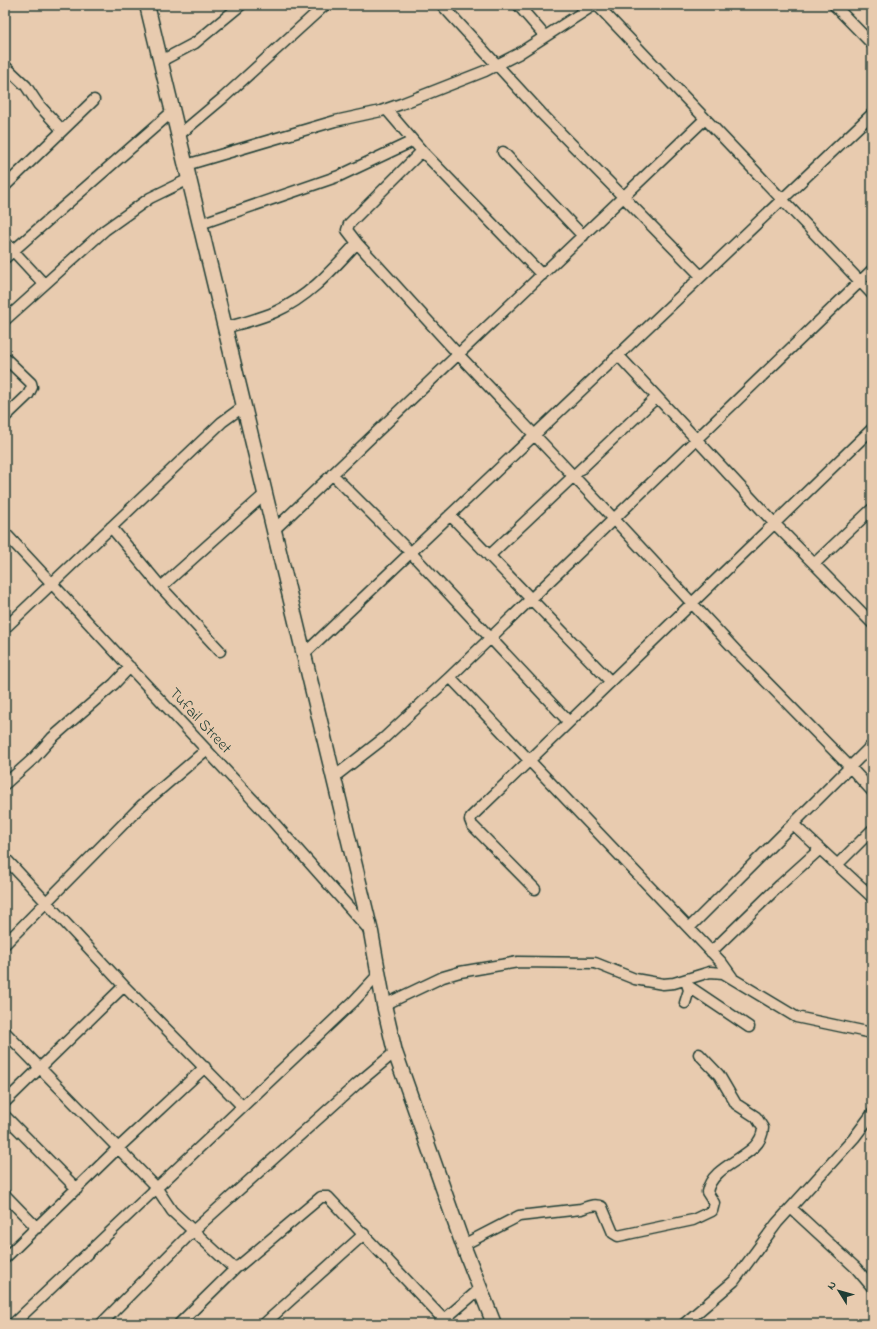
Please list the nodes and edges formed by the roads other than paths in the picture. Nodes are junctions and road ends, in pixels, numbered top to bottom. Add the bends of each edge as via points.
1 (147, 5) edge
2 (241, 5) edge
3 (325, 5) edge
4 (442, 5) edge
5 (518, 5) edge
6 (594, 5) edge
7 (598, 5) edge
8 (834, 5) edge
9 (545, 36) junction
10 (872, 44) edge
11 (161, 61) junction
12 (497, 64) junction
13 (5, 66) edge
14 (94, 100) dead end
15 (386, 110) junction
16 (173, 111) junction
17 (705, 119) junction
18 (870, 120) edge
19 (62, 130) junction
20 (178, 135) junction
21 (413, 140) junction
22 (422, 151) junction
23 (502, 152) dead end
24 (186, 165) junction
25 (189, 179) junction
26 (5, 186) edge
27 (624, 196) junction
28 (782, 199) junction
29 (200, 224) junction
30 (583, 236) junction
31 (5, 242) edge
32 (357, 243) junction
33 (13, 251) junction
34 (5, 258) edge
35 (872, 270) edge
36 (542, 275) junction
37 (701, 276) junction
38 (860, 282) junction
39 (44, 284) junction
40 (872, 294) edge
41 (5, 320) edge
42 (225, 328) junction
43 (458, 354) junction
44 (618, 355) junction
45 (5, 358) edge
46 (657, 397) junction
47 (244, 406) junction
48 (5, 418) edge
49 (872, 429) edge
50 (534, 435) junction
51 (696, 439) junction
52 (332, 474) junction
53 (574, 476) junction
54 (265, 494) junction
55 (872, 509) edge
56 (450, 515) junction
57 (614, 518) junction
58 (774, 522) junction
59 (111, 527) junction
60 (274, 530) junction
61 (5, 533) edge
62 (411, 553) junction
63 (489, 556) junction
64 (814, 564) junction
65 (53, 584) junction
66 (161, 587) junction
67 (531, 598) junction
68 (691, 602) junction
69 (872, 623) edge
70 (5, 628) edge
71 (490, 638) junction
72 (220, 651) dead end
73 (304, 654) junction
74 (130, 668) junction
75 (450, 677) junction
76 (610, 681) junction
77 (568, 721) junction
78 (872, 745) edge
79 (206, 750) junction
80 (529, 760) junction
81 (850, 767) junction
82 (334, 778) junction
83 (5, 784) edge
84 (872, 791) edge
85 (793, 824) junction
86 (872, 830) edge
87 (820, 849) junction
88 (5, 858) edge
89 (837, 865) junction
90 (535, 889) dead end
91 (872, 897) edge
92 (47, 903) junction
93 (688, 928) junction
94 (371, 932) junction
95 (5, 944) edge
96 (711, 952) junction
97 (379, 974) junction
98 (733, 979) junction
99 (686, 983) junction
100 (124, 986) junction
101 (685, 1003) dead end
102 (384, 1005) junction
103 (748, 1028) dead end
104 (5, 1032) edge
105 (872, 1034) edge
106 (396, 1052) junction
107 (699, 1054) dead end
108 (205, 1067) junction
109 (40, 1068) junction
110 (5, 1102) edge
111 (242, 1106) junction
112 (872, 1114) edge
113 (5, 1116) edge
114 (117, 1149) junction
115 (156, 1187) junction
116 (77, 1188) junction
117 (5, 1195) edge
118 (791, 1208) junction
119 (37, 1228) junction
120 (193, 1231) junction
121 (364, 1234) junction
122 (463, 1245) junction
123 (5, 1258) edge
124 (237, 1267) junction
125 (872, 1287) edge
126 (481, 1288) junction
127 (441, 1322) edge
128 (13, 1324) edge
129 (101, 1324) edge
130 (179, 1324) edge
131 (264, 1324) edge
132 (494, 1324) edge
133 (684, 1324) edge

1 - 11 main road
2 - 11 street via 195,42
3 - 20 street via 223,98
4 - 12 street
5 - 9 street
6 - 9 street
7 - 17 street
8 - 10 street
9 - 12 street
11 - 16 main road
12 - 15 street
12 - 27 street via 541,113
13 - 19 street via 26,86 38,104
14 - 19 street
15 - 21 street
15 - 24 street via 335,121
16 - 20 main road
16 - 33 street
17 - 27 street
17 - 28 street
18 - 28 street
19 - 26 street
20 - 24 main road
21 - 22 street
21 - 29 street via 340,176
22 - 32 street via 349,224 347,230
22 - 36 street
23 - 30 street
24 - 25 main road
25 - 29 main road
25 - 39 street via 150,198 105,230
27 - 30 street
27 - 37 street
28 - 37 street
28 - 38 street
29 - 42 main road
30 - 36 street
31 - 33 street
32 - 42 street via 327,276 294,302 275,312
32 - 43 street
33 - 34 street
33 - 39 street
35 - 38 street
36 - 43 street
37 - 44 street
38 - 40 street
38 - 51 street
39 - 41 street
42 - 47 main road
43 - 50 street
43 - 52 street
44 - 46 street
44 - 50 street
45 - 48 street via 32,385 28,395
46 - 51 street
46 - 53 street
47 - 54 main road
47 - 59 street via 222,422
49 - 58 street
50 - 53 street
50 - 56 street
51 - 57 street
51 - 58 street
52 - 60 street
52 - 62 street
53 - 57 street
53 - 63 street
54 - 60 main road
54 - 66 street
55 - 64 street
56 - 62 street
56 - 63 street
57 - 67 street
57 - 68 street
58 - 64 street
58 - 68 street
59 - 65 street
59 - 66 street
60 - 73 main road
61 - 65 street, Tufail Street
62 - 71 street
62 - 73 street
63 - 67 street
64 - 69 street
65 - 70 street
65 - 74 street, Tufail Street
66 - 72 street
67 - 71 street
67 - 76 street
68 - 76 street
68 - 81 street
71 - 75 street
71 - 77 street
73 - 82 main road
74 - 79 street, Tufail Street
74 - 83 street
75 - 80 street
75 - 82 street via 383,739
76 - 77 street
77 - 80 street
78 - 81 street
79 - 92 street via 141,806
79 - 94 street, Tufail Street
80 - 90 street via 470,820
80 - 93 street
81 - 84 street
81 - 85 street
82 - 94 main road
85 - 87 street
85 - 93 street
86 - 89 street
87 - 89 street
87 - 96 street
88 - 92 street
89 - 91 street
92 - 95 street
92 - 100 street
93 - 96 street
94 - 97 main road
96 - 98 street
97 - 102 main road
97 - 111 street via 353,1002
98 - 99 street via 722,973 710,972
98 - 105 street via 796,1017
99 - 101 street
99 - 102 street via 653,983 595,963 518,962 443,977
99 - 103 street
100 - 108 street
100 - 109 street
102 - 106 main road
104 - 109 street
106 - 120 street
106 - 122 main road
107 - 122 street via 719,1075 736,1104 756,1117 763,1128 762,1135 750,1150 721,1170 710,1184 707,1192 714,1203 712,1211 693,1220 618,1236 613,1233 602,1207 590,1206 519,1216
108 - 111 street
108 - 114 street
109 - 110 street
109 - 114 street
111 - 115 street
112 - 118 street via 854,1138
113 - 116 street
114 - 115 street
114 - 116 street
115 - 120 street via 172,1211
115 - 128 street
116 - 119 street
117 - 119 street
118 - 125 street via 856,1268
118 - 133 street via 734,1281
119 - 123 street
120 - 124 street via 228,1264
120 - 129 street
121 - 124 street via 330,1198 321,1197
121 - 127 street
121 - 131 street
122 - 126 main road
124 - 130 street
126 - 127 street
126 - 132 main road

